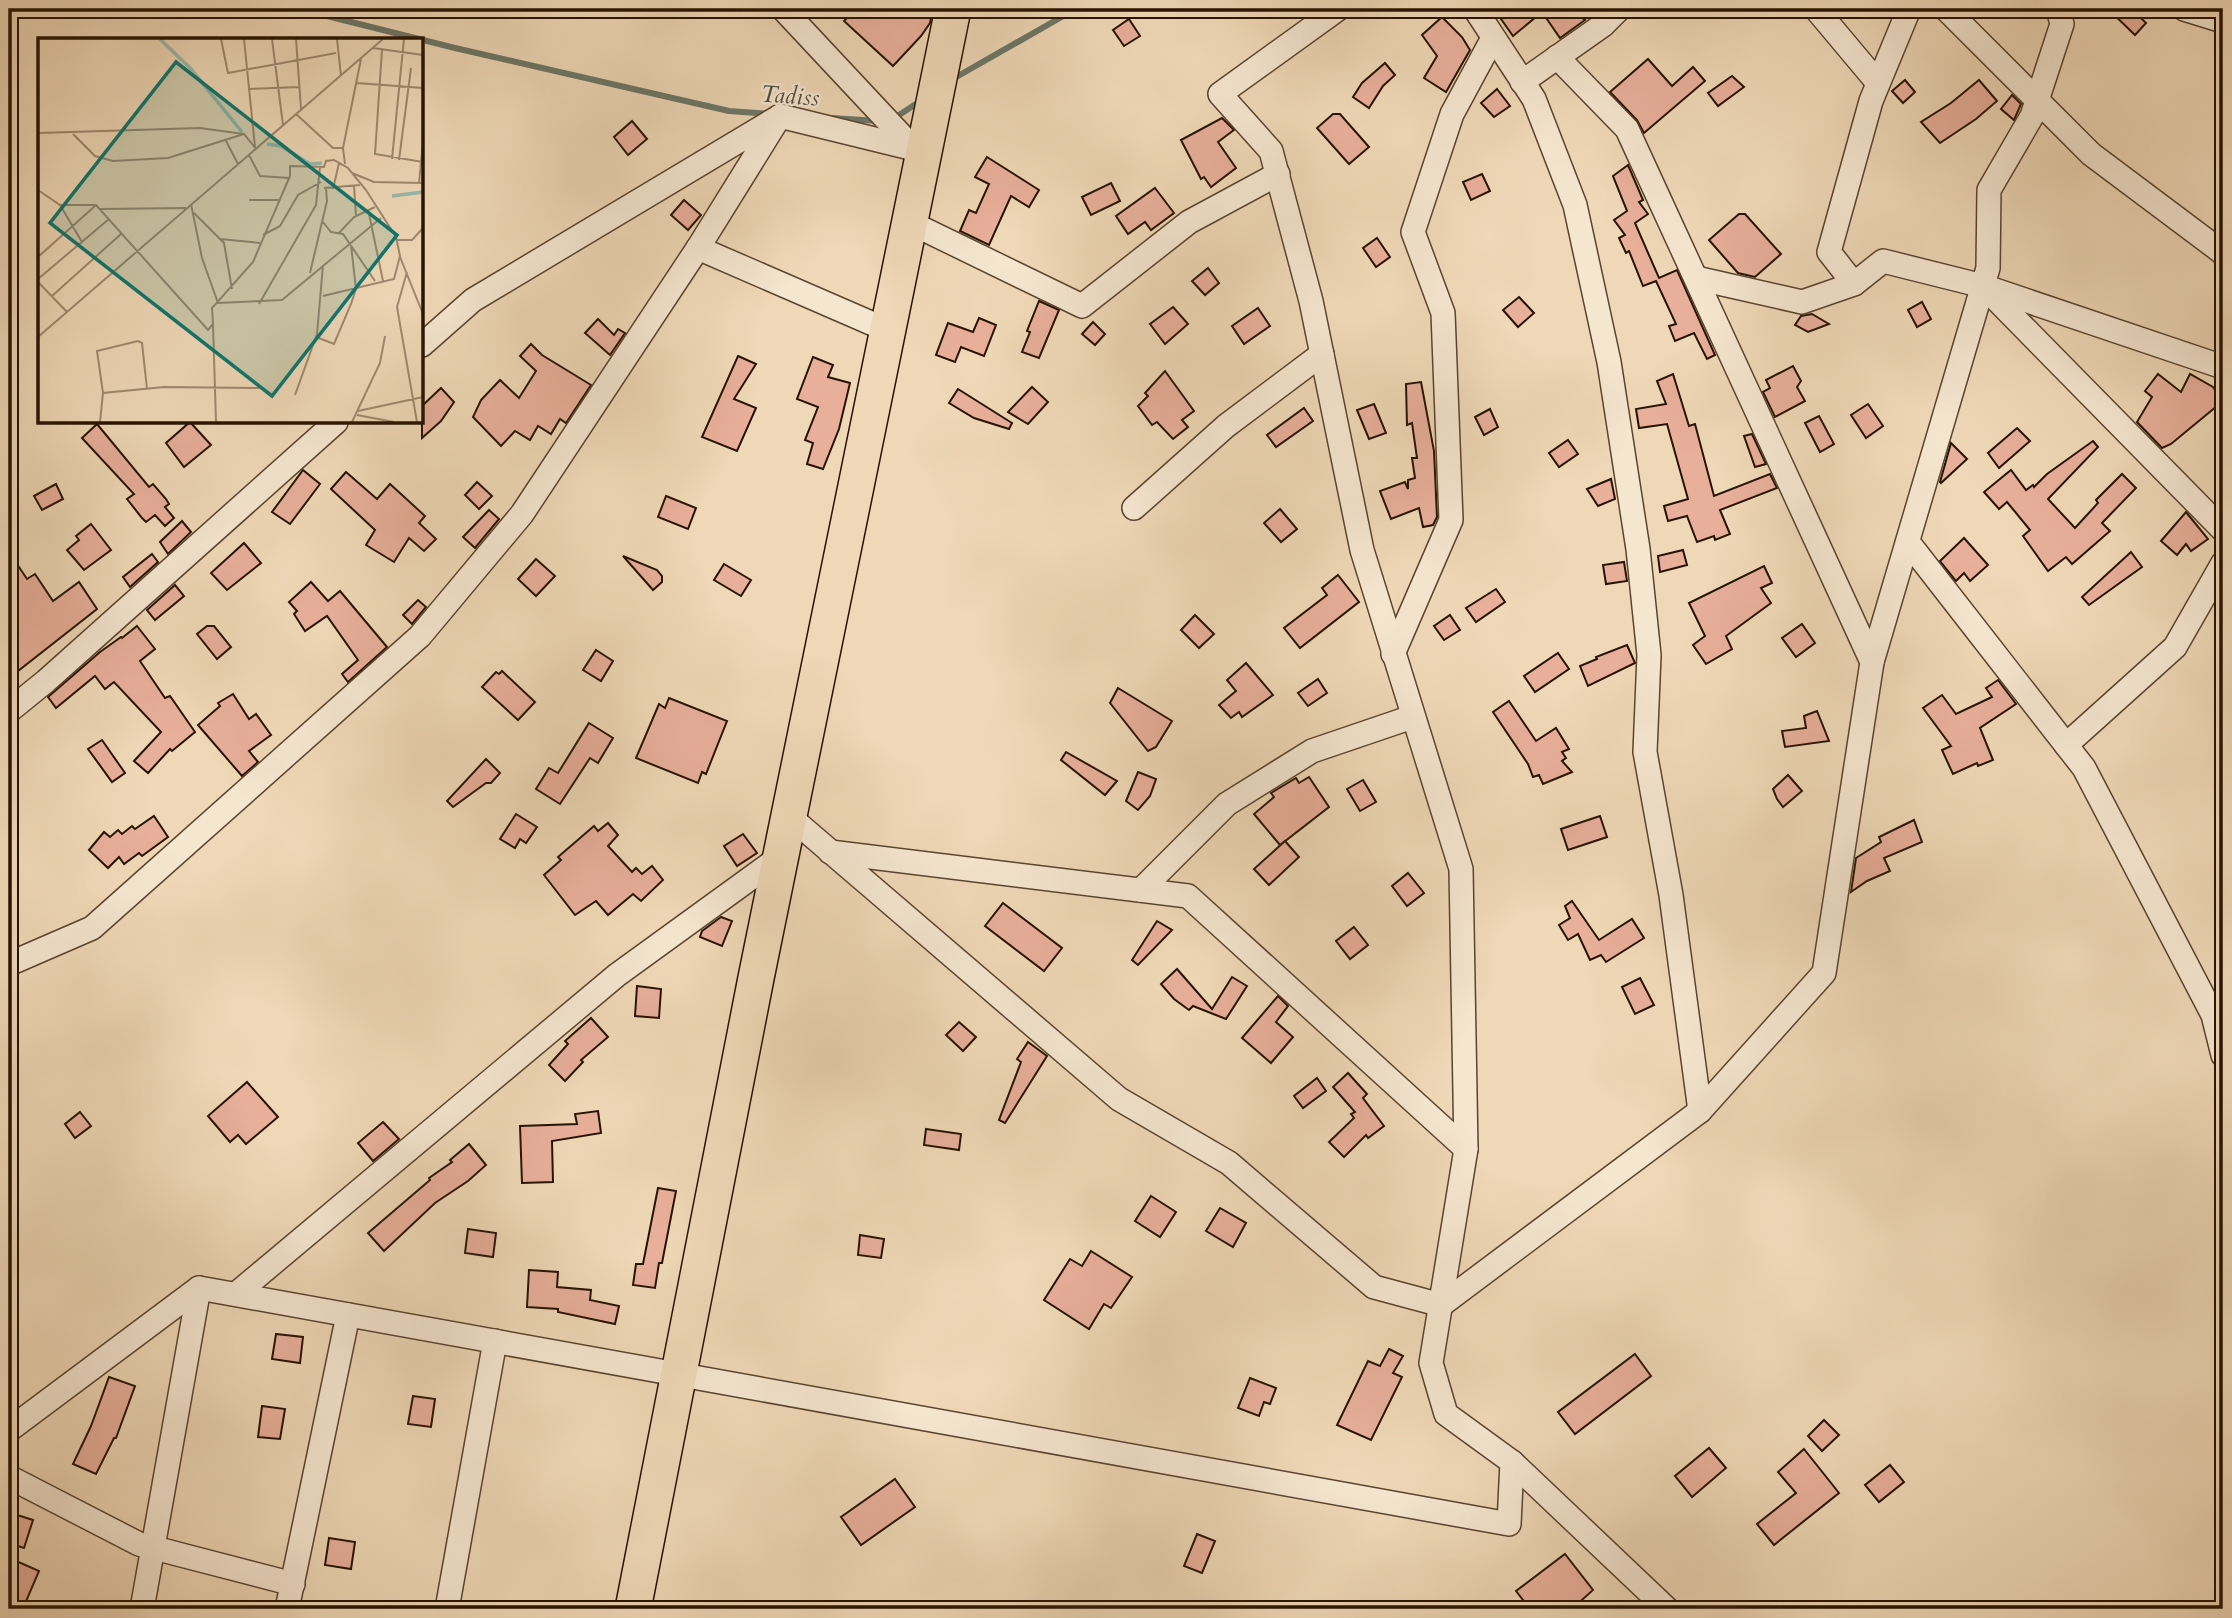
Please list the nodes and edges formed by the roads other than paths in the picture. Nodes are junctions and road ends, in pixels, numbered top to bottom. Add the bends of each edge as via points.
1 (783, 9) edge
2 (953, 9) edge
3 (1338, 9) edge
4 (1475, 9) edge
5 (1816, 9) edge
6 (1909, 9) edge
7 (1946, 9) edge
8 (2058, 9) edge
9 (2184, 9) edge
10 (1605, 14) edge
11 (2223, 20) edge
12 (1493, 38) junction
13 (1557, 57) junction
14 (1522, 82) junction
15 (1878, 83) junction
16 (2037, 101) junction
17 (780, 116) junction
18 (918, 150) junction
19 (1278, 174) junction
20 (909, 222) junction
21 (698, 248) junction
22 (2223, 253) edge
23 (1696, 278) junction
24 (1854, 284) junction
25 (1983, 286) junction
26 (887, 330) junction
27 (424, 343) edge
28 (1322, 354) junction
29 (2223, 367) edge
30 (334, 424) edge
31 (1134, 508) dead end
32 (2223, 530) edge
33 (1908, 542) junction
34 (2223, 563) edge
35 (1393, 654) junction
36 (1872, 662) junction
37 (9, 711) edge
38 (1412, 718) junction
39 (2066, 745) junction
40 (789, 816) junction
41 (830, 852) junction
42 (781, 856) junction
43 (1141, 890) junction
44 (9, 964) edge
45 (2222, 1044) edge
46 (1700, 1111) junction
47 (1466, 1149) junction
48 (199, 1287) junction
49 (236, 1294) junction
50 (1441, 1305) junction
51 (348, 1315) junction
52 (495, 1341) junction
53 (678, 1375) junction
54 (9, 1430) edge
55 (1512, 1462) junction
56 (9, 1477) edge
57 (153, 1548) junction
58 (293, 1584) junction
59 (142, 1609) edge
60 (287, 1609) edge
61 (447, 1609) edge
62 (633, 1609) edge
63 (1667, 1609) edge

1 - 18 street
2 - 18 main road
3 - 19 street via 1220,94 1272,151
4 - 12 street
5 - 15 street
6 - 15 street
7 - 16 street
8 - 16 street via 2062,24
9 - 11 street
10 - 13 street
12 - 14 street
12 - 35 street via 1452,114 1413,232 1443,313 1451,520
13 - 14 street
13 - 23 street via 1627,130
14 - 46 street via 1534,99 1575,205 1609,362 1649,655 1645,752 1671,895
15 - 24 street via 1829,252
16 - 22 street via 2091,154
16 - 25 street via 1989,190 1988,268
17 - 18 street
17 - 21 street
17 - 27 street via 472,300
18 - 20 main road
19 - 20 street via 1189,222 1082,306
19 - 28 street
20 - 26 main road
21 - 26 street
21 - 44 street via 522,514 420,636 92,928
23 - 24 street via 1802,302
23 - 36 street
24 - 25 street via 1883,261
25 - 29 street
25 - 32 street
25 - 33 street
26 - 40 main road
28 - 31 street via 1226,426
28 - 35 street via 1362,550
30 - 37 street
33 - 36 street
33 - 39 street
34 - 39 street via 2175,646
35 - 38 street
36 - 46 street via 1824,973
38 - 43 street via 1312,751 1227,804
38 - 47 street via 1461,869
39 - 45 street via 2084,768 2213,1015
40 - 41 street
40 - 42 main road
41 - 43 street
41 - 50 street via 1119,1099 1230,1163 1374,1287
42 - 49 street via 617,975
42 - 53 main road
43 - 47 street via 1188,896
46 - 50 street
47 - 50 street
48 - 49 street
48 - 54 street
48 - 57 street
49 - 51 street
50 - 55 street via 1431,1363 1446,1414
51 - 52 street
51 - 58 street
52 - 53 street
52 - 61 street
53 - 55 street via 1509,1524
53 - 62 main road
55 - 63 street
56 - 57 street
57 - 58 street
57 - 59 street
58 - 60 street

